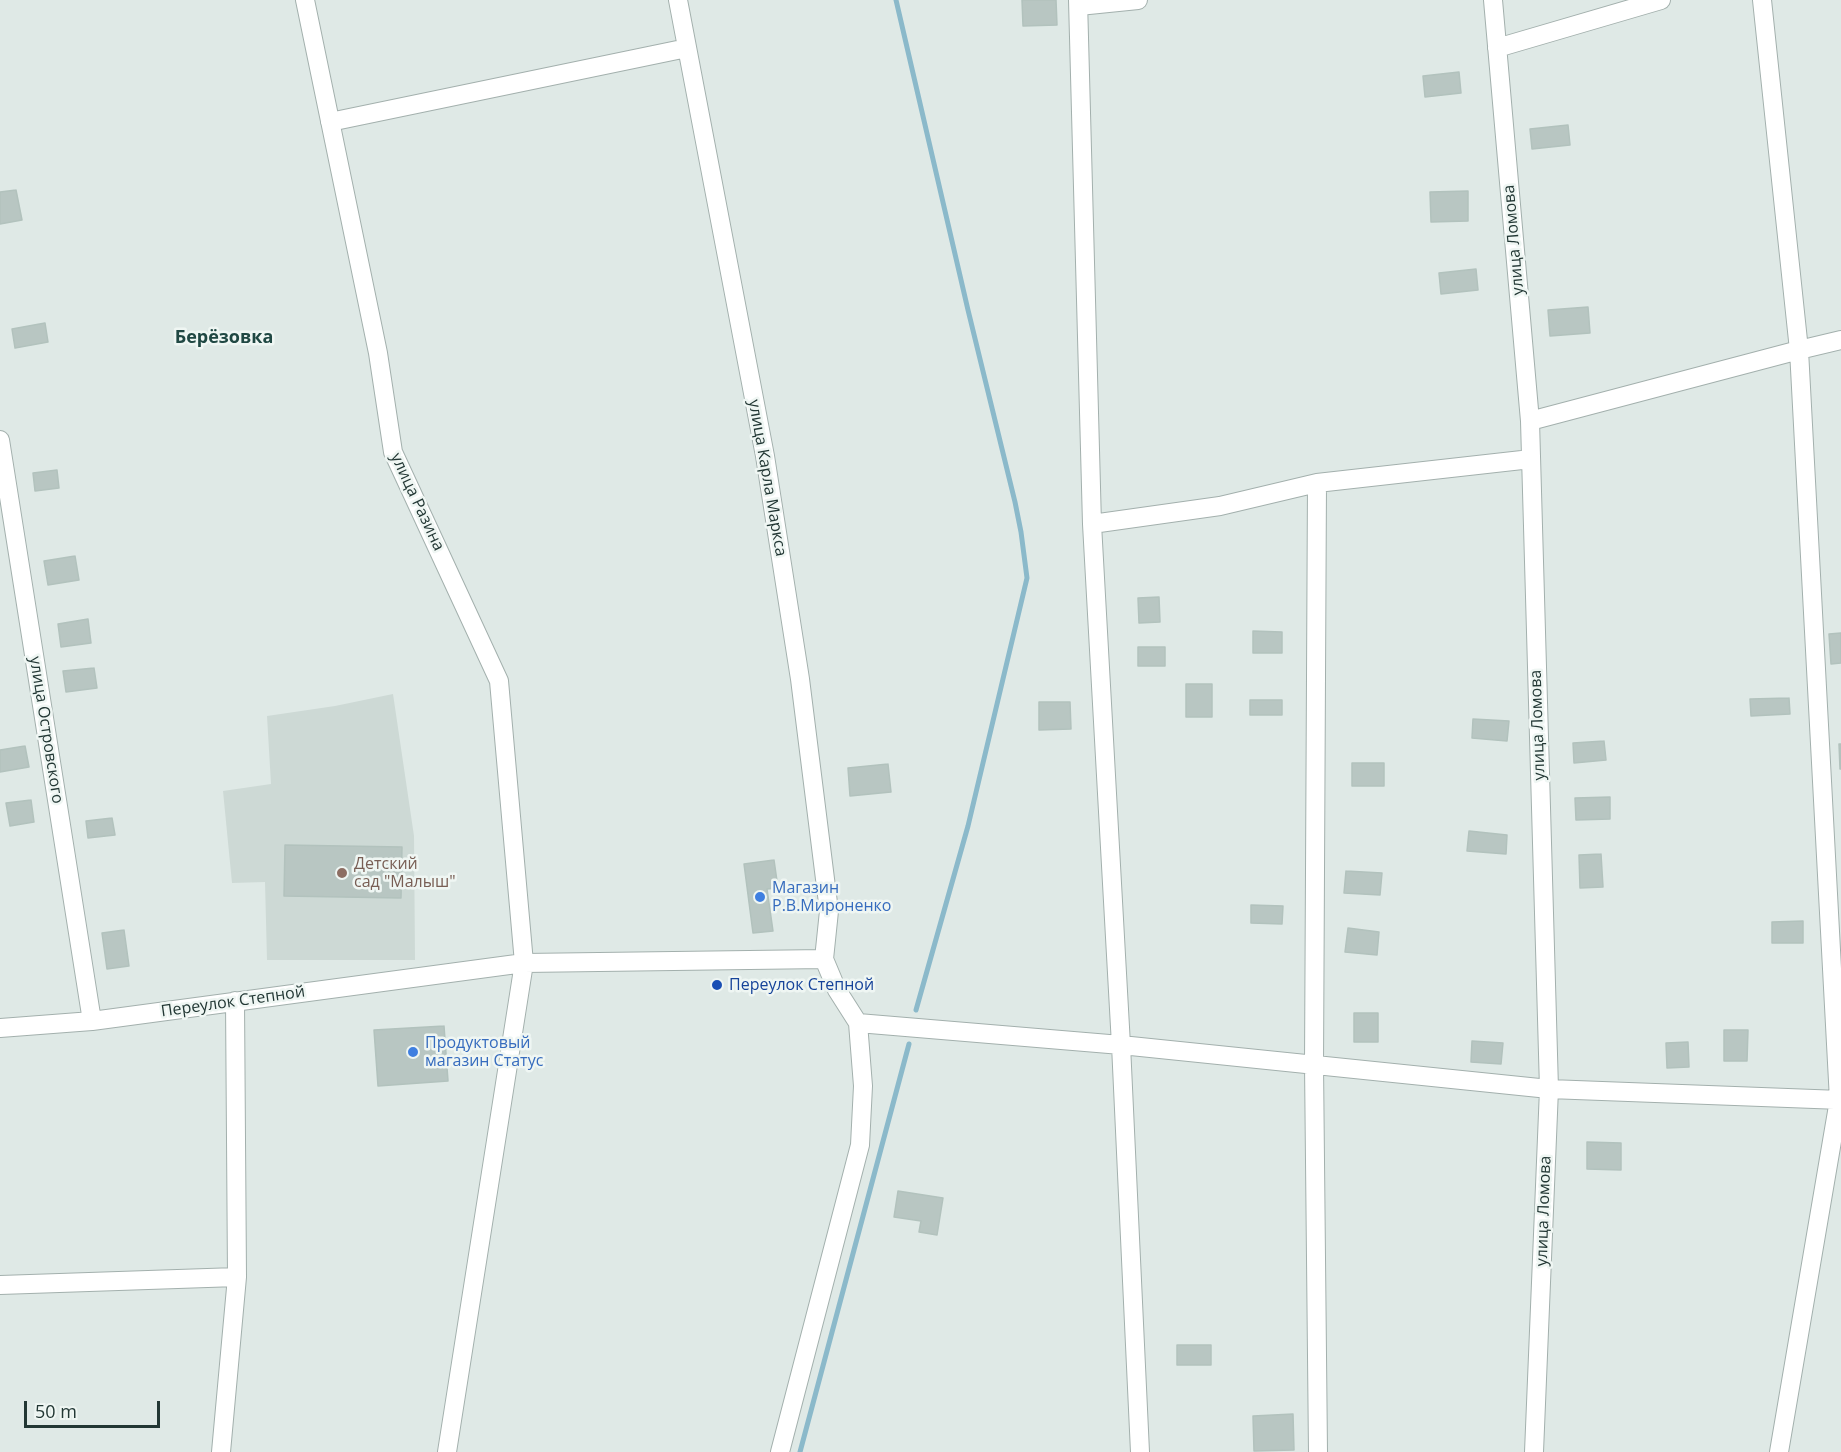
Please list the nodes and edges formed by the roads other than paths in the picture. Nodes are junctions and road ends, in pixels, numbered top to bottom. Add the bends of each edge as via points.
1 (305, 0) edge
2 (678, 0) edge
3 (1138, 0) edge
4 (1493, 0) edge
5 (1661, 0) edge
6 (1762, 0) edge
7 (1078, 3) edge
8 (687, 48) junction
9 (1497, 48) junction
10 (330, 122) junction
11 (1841, 340) edge
12 (1799, 350) junction
13 (1530, 422) junction
14 (0, 440) edge
15 (1531, 459) junction
16 (1317, 483) junction
17 (1092, 524) junction
18 (824, 959) junction
19 (524, 963) junction
20 (235, 1001) junction
21 (93, 1021) junction
22 (858, 1023) junction
23 (0, 1028) edge
24 (1121, 1044) junction
25 (1314, 1064) junction
26 (1549, 1089) junction
27 (1840, 1100) edge
28 (237, 1277) junction
29 (0, 1285) edge
30 (221, 1452) edge
31 (447, 1452) edge
32 (780, 1452) edge
33 (1140, 1452) edge
34 (1318, 1452) edge
35 (1533, 1452) edge
36 (1779, 1452) edge

1 - 10 street, улица Разина
2 - 8 street, улица Карла Маркса
3 - 7 street
4 - 9 street, улица Ломова
5 - 9 street
6 - 12 street
7 - 17 street
8 - 10 street
8 - 18 street, улица Карла Маркса via 765,456 800,679 829,911
9 - 13 street, улица Ломова
10 - 19 street, улица Разина via 378,353 393,452 499,681
11 - 12 street
12 - 13 street
12 - 27 street
13 - 15 street, улица Ломова
14 - 21 street, улица Островского
15 - 16 street
15 - 26 street, улица Ломова
16 - 17 street via 1220,506
16 - 25 street
17 - 24 street
18 - 19 street, Переулок Степной
18 - 22 street via 837,990
19 - 20 street, Переулок Степной
19 - 31 street, улица Разина
20 - 21 street, Переулок Степной
20 - 28 street
21 - 23 street, Переулок Степной
22 - 24 street
22 - 32 street via 860,1145
24 - 25 street
24 - 33 street
25 - 26 street
25 - 34 street
26 - 27 street
26 - 35 street, улица Ломова
27 - 36 street
28 - 29 street
28 - 30 street

